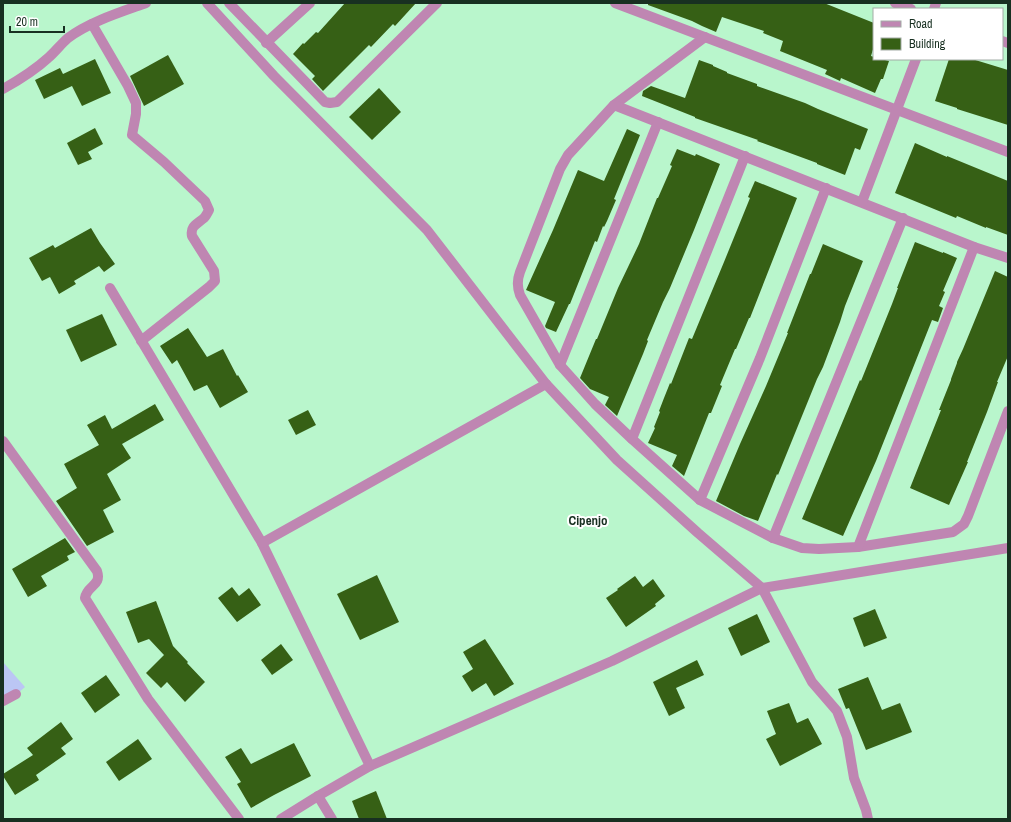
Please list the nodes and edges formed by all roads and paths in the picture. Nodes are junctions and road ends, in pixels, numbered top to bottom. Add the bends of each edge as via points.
1 (146, 3) edge
2 (207, 3) edge
3 (229, 3) edge
4 (310, 3) edge
5 (437, 3) edge
6 (615, 3) edge
7 (895, 3) edge
8 (908, 8) edge
9 (92, 24) junction
10 (705, 37) junction
11 (266, 43) junction
12 (916, 60) edge
13 (3, 89) edge
14 (614, 104) junction
15 (897, 110) junction
16 (658, 122) junction
17 (1008, 152) edge
18 (745, 156) junction
19 (826, 188) junction
20 (862, 202) junction
21 (903, 218) junction
22 (974, 247) junction
23 (1008, 258) edge
24 (110, 288) dead end
25 (141, 341) junction
26 (560, 365) junction
27 (546, 384) junction
28 (1008, 411) edge
29 (632, 439) junction
30 (3, 441) edge
31 (700, 500) junction
32 (773, 538) junction
33 (262, 543) junction
34 (858, 547) junction
35 (1008, 548) edge
36 (762, 588) junction
37 (16, 694) dead end
38 (3, 701) edge
39 (370, 766) junction
40 (318, 796) junction
41 (239, 819) edge
42 (281, 819) edge
43 (332, 819) edge
44 (868, 819) edge

1 - 9 street
2 - 27 street via 274,76 427,230
3 - 11 street
4 - 11 street
5 - 11 street via 337,102 325,102
6 - 10 street
7 - 8 street
9 - 13 street via 67,39 48,58
9 - 25 street via 136,103 132,135 205,200 210,210 191,231 214,271 215,280 210,287
10 - 14 street
10 - 15 street
12 - 15 street
14 - 16 street
14 - 26 street via 568,155 518,277 520,295
15 - 17 street
15 - 20 street
16 - 18 street
16 - 26 street
18 - 19 street
18 - 29 street
19 - 20 street
19 - 31 street via 760,358
20 - 21 street
21 - 22 street
21 - 32 street
22 - 23 street
22 - 34 street
24 - 25 street
25 - 33 street
26 - 29 street via 595,404
27 - 33 street
27 - 36 street via 617,460
28 - 34 street via 964,524 953,532
29 - 31 street
30 - 41 street via 97,570 98,580 85,594 96,616 148,699
31 - 32 street
32 - 34 street via 802,548
33 - 39 street
35 - 36 street
36 - 39 street via 612,661
36 - 44 street via 812,682 837,711 847,737 854,778
37 - 38 street
39 - 40 street
40 - 42 street
40 - 43 street

